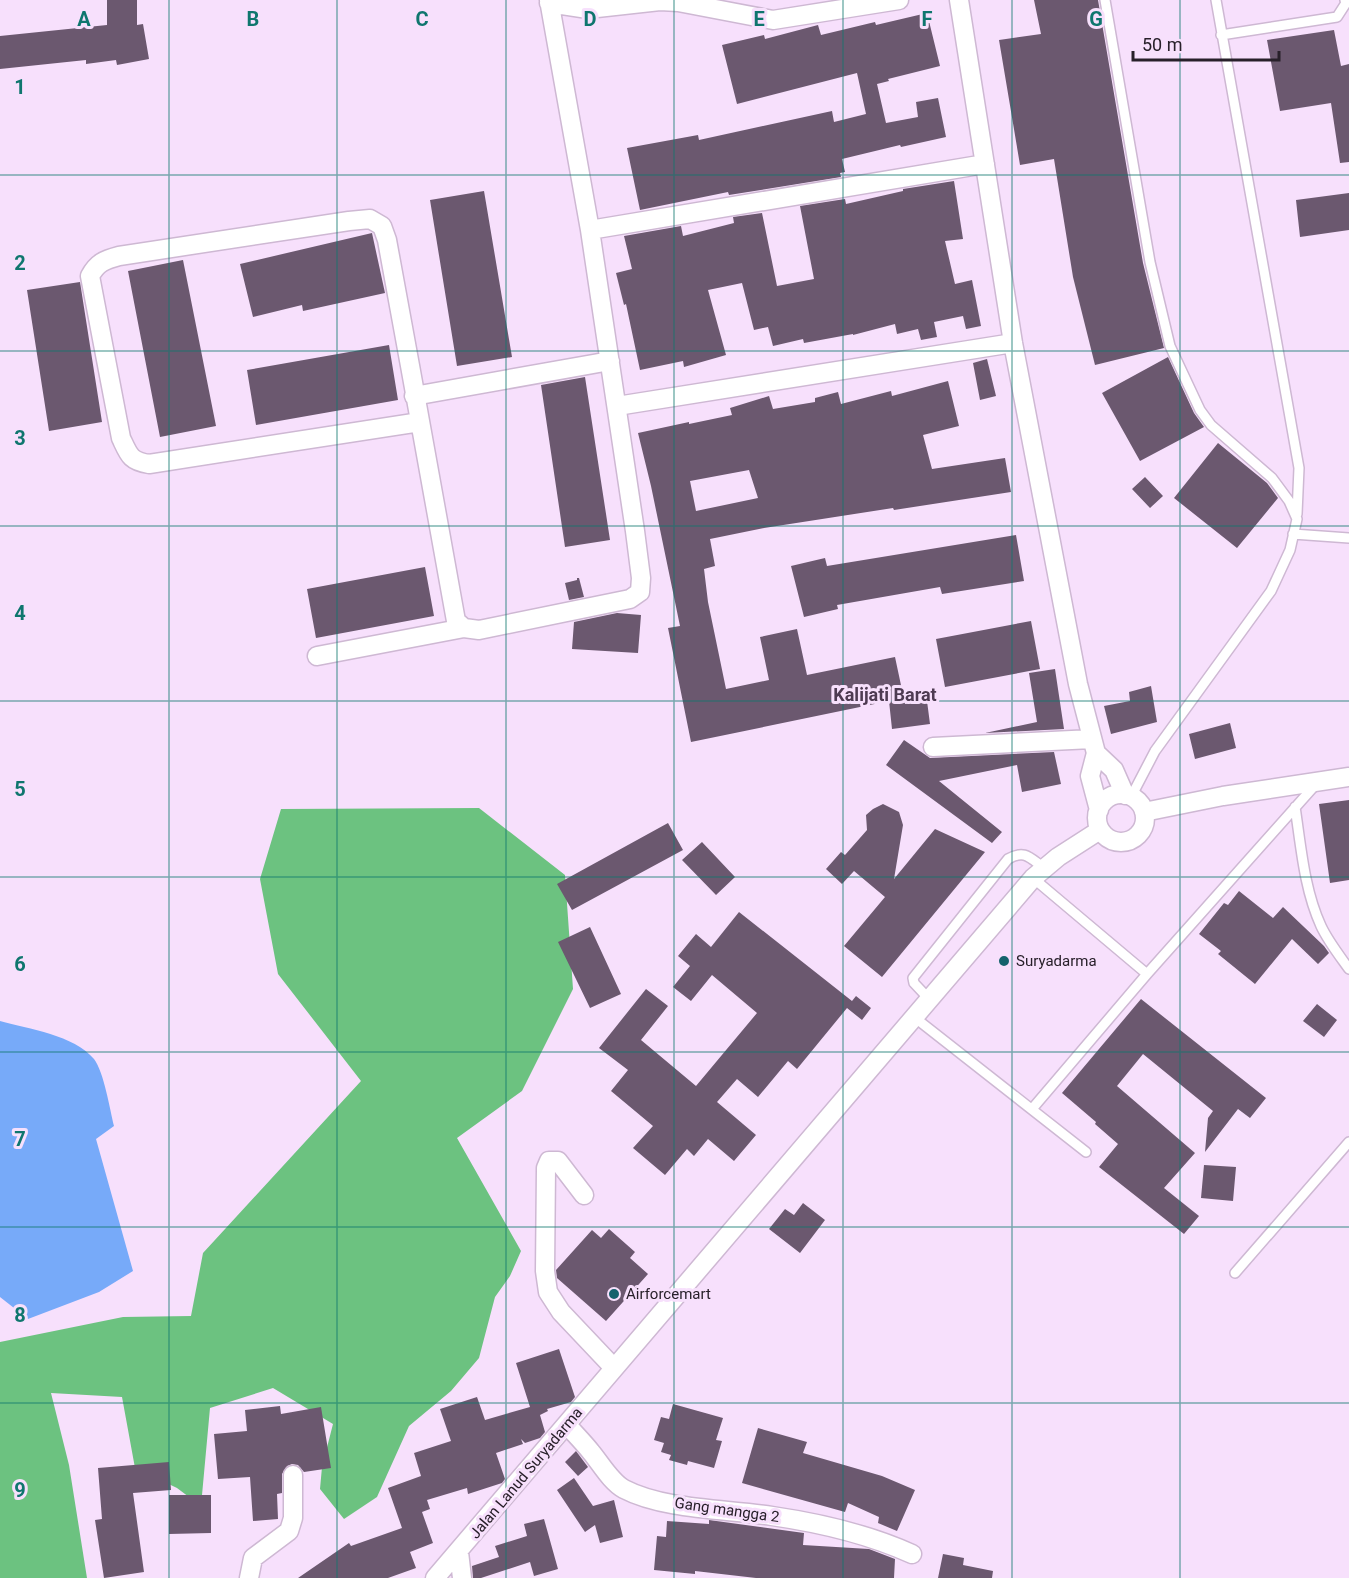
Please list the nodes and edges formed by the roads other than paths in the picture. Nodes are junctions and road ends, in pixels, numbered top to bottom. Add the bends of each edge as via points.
1 (900, 0) edge
2 (959, 0) edge
3 (1106, 0) edge
4 (1345, 0) edge
5 (1217, 1) edge
6 (549, 2) edge
7 (1221, 34) junction
8 (985, 164) junction
9 (590, 230) junction
10 (1013, 343) junction
11 (610, 361) junction
12 (414, 396) junction
13 (616, 406) junction
14 (420, 422) junction
15 (1297, 519) junction
16 (1293, 534) junction
17 (1349, 538) edge
18 (464, 628) junction
19 (317, 656) dead end
20 (1094, 746) junction
21 (933, 747) dead end
22 (1349, 777) edge
23 (1319, 781) junction
24 (1128, 796) junction
25 (1295, 807) junction
26 (1099, 810) junction
27 (1144, 812) junction
28 (1100, 830) junction
29 (1039, 873) junction
30 (1349, 969) edge
31 (1147, 974) junction
32 (930, 999) junction
33 (914, 1017) junction
34 (1032, 1109) junction
35 (1349, 1142) edge
36 (1086, 1152) dead end
37 (584, 1195) dead end
38 (1235, 1273) dead end
39 (614, 1368) junction
40 (567, 1425) junction
41 (293, 1475) dead end
42 (459, 1552) junction
43 (912, 1554) dead end
44 (249, 1578) edge
45 (435, 1578) edge
46 (462, 1578) edge

1 - 6 street via 773,20 678,2 588,9
2 - 8 street
3 - 15 lane via 1150,262 1170,346 1211,425 1272,478
4 - 7 lane via 1337,17
5 - 7 lane
6 - 9 street
7 - 15 lane via 1299,468
8 - 9 street
8 - 10 street
9 - 11 street
10 - 13 street
10 - 20 street via 1078,684
11 - 12 street
11 - 13 street
12 - 14 street
12 - 14 street via 387,240 382,226 370,219 118,256 102,260 90,276 121,438 136,462 149,464
13 - 18 street via 641,578 639,592 630,599 479,630
14 - 18 street via 456,621
15 - 16 lane
16 - 17 lane
16 - 24 lane via 1290,550 1270,591 1155,751
18 - 19 street
20 - 21 street
20 - 24 street via 1114,770
20 - 26 street via 1090,776
22 - 23 street
23 - 25 lane
23 - 27 street
24 - 26 street via 1112,795
24 - 27 street
25 - 30 lane via 1314,908
25 - 31 lane
26 - 28 street
27 - 28 street via 1143,829 1130,840 1113,841
28 - 29 street, Jalan Lanud Suryadarma
29 - 31 lane
29 - 32 street, Jalan Lanud Suryadarma
29 - 32 lane via 1024,854 1008,859 913,978
31 - 34 lane
32 - 33 street, Jalan Lanud Suryadarma
33 - 34 lane
33 - 39 street, Jalan Lanud Suryadarma
34 - 36 lane
35 - 38 lane
37 - 39 street via 558,1161 549,1161 545,1191 548,1292 561,1312
39 - 40 street, Jalan Lanud Suryadarma
40 - 42 street, Jalan Lanud Suryadarma
40 - 43 street, Gang mangga 2 via 607,1473 629,1491 702,1508 832,1527 882,1540
41 - 44 street via 291,1525 284,1537 253,1558
42 - 45 street, Jalan Lanud Suryadarma
42 - 46 street

